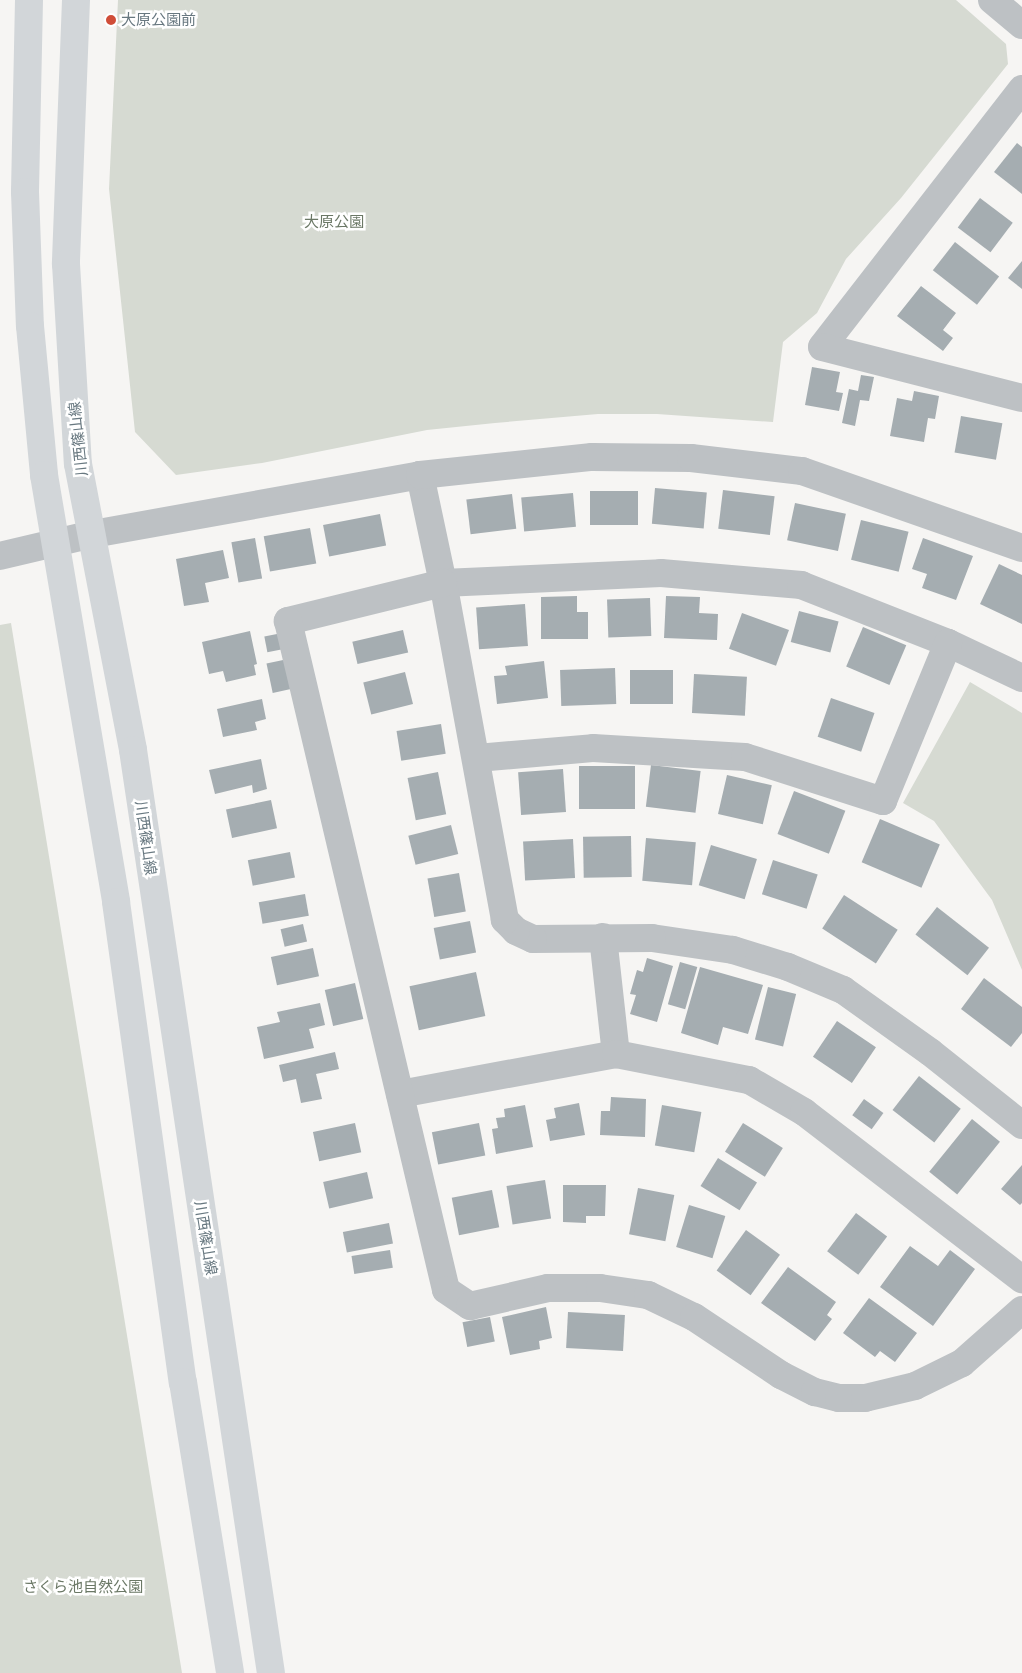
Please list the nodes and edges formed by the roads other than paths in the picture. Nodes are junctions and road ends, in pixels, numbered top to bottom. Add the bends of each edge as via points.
1 (29, 0) edge
2 (76, 0) edge
3 (992, 0) edge
4 (1022, 25) edge
5 (1022, 89) edge
6 (1022, 398) edge
7 (420, 475) junction
8 (94, 534) junction
9 (54, 545) junction
10 (1022, 548) edge
11 (0, 556) edge
12 (443, 583) junction
13 (948, 643) junction
14 (1022, 678) edge
15 (477, 758) junction
16 (603, 937) junction
17 (616, 1054) junction
18 (400, 1094) junction
19 (1022, 1125) edge
20 (1022, 1278) edge
21 (1022, 1310) edge
22 (230, 1673) edge
23 (271, 1673) edge

1 - 9 main road via 25,192 30,326
2 - 8 main road, 川西篠山線 via 66,264 78,464
3 - 4 street
5 - 6 street via 822,347
7 - 8 street
7 - 10 street via 592,457 691,458 756,465 802,471
7 - 12 street
8 - 9 street
8 - 23 main road, 川西篠山線 via 135,760
9 - 11 street
9 - 22 main road via 116,902 183,1382
12 - 13 street via 661,573 801,585
12 - 15 street
12 - 18 street via 288,621
13 - 14 street
13 - 15 street via 883,801 745,757 593,748
15 - 16 street via 505,920 516,931 533,939
16 - 17 street
16 - 19 street via 652,938 734,950 788,967 843,990 930,1052
17 - 18 street
17 - 20 street via 749,1080 804,1112
18 - 21 street via 446,1290 470,1306 548,1288 600,1288 648,1295 694,1316 781,1375 815,1392 838,1398 865,1398 915,1386 962,1363

